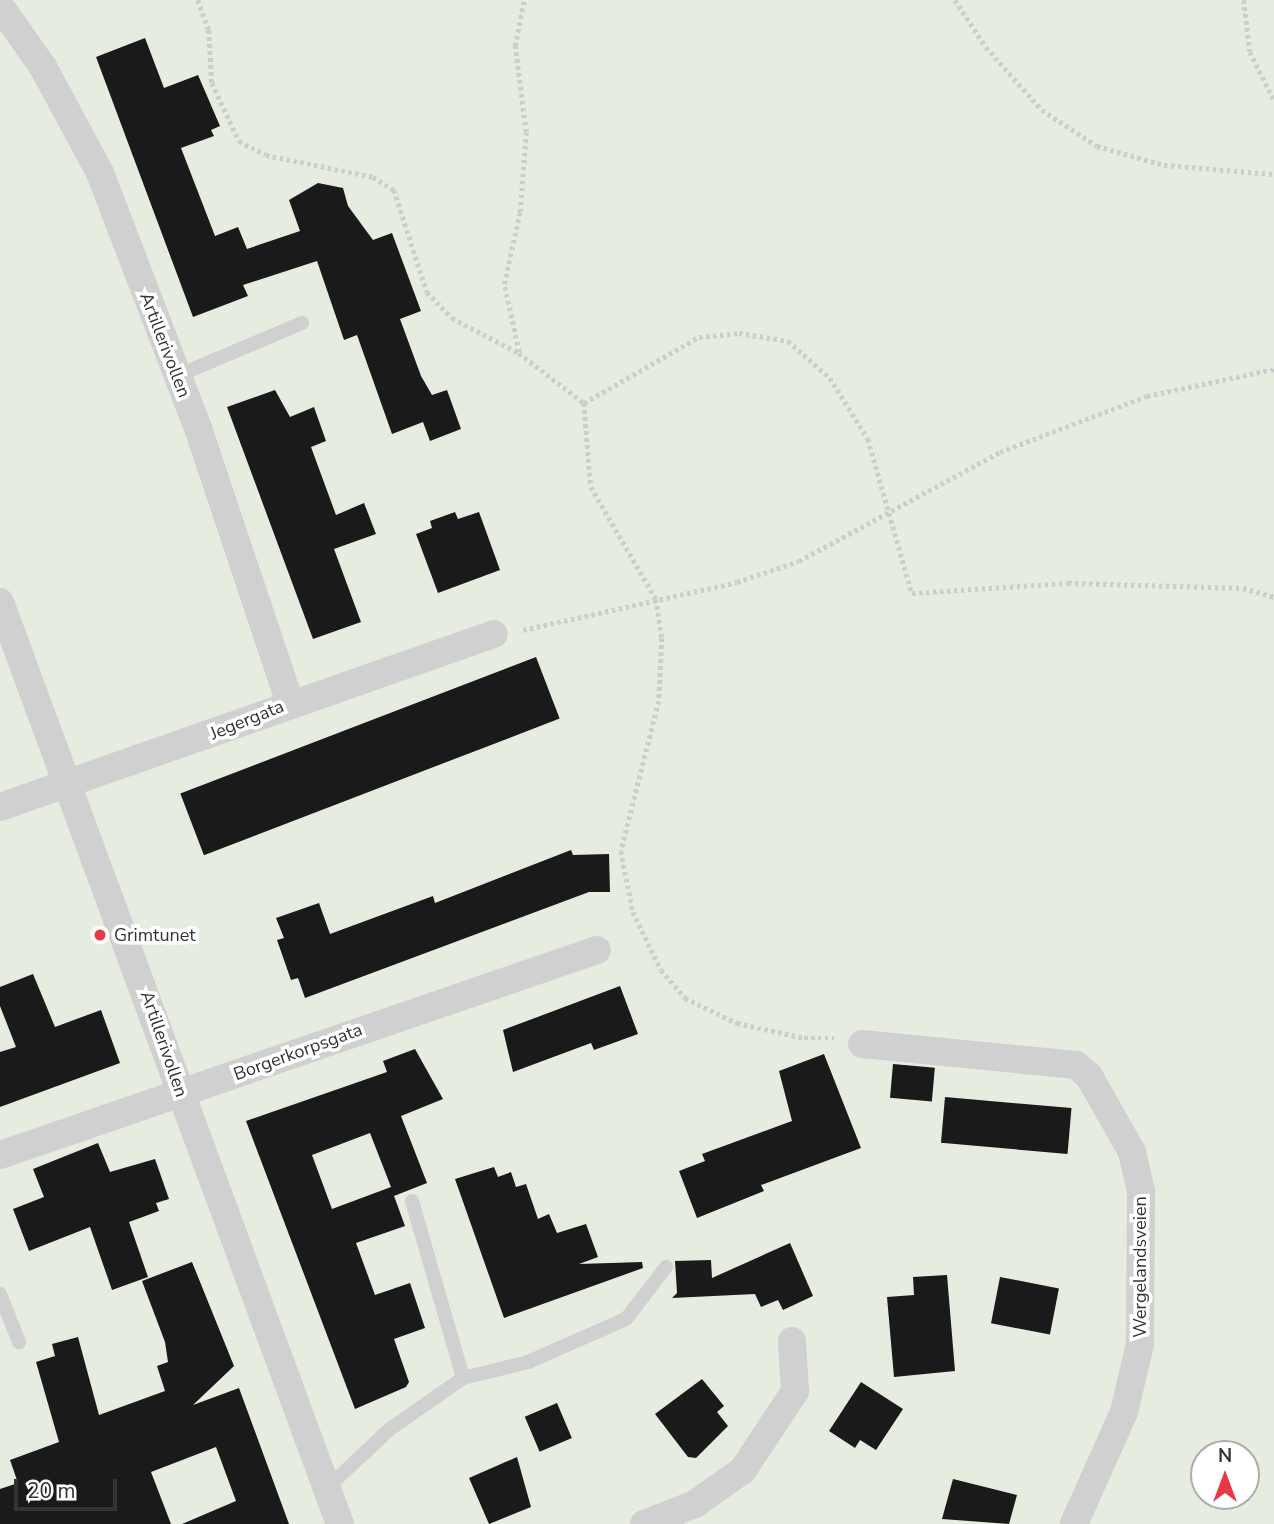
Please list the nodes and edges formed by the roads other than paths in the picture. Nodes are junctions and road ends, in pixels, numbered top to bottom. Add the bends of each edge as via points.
1 (0, 6) edge
2 (302, 323) dead end
3 (177, 376) junction
4 (0, 602) edge
5 (494, 634) road end
6 (290, 702) junction
7 (63, 783) junction
8 (0, 807) edge
9 (597, 950) dead end
10 (862, 1044) road end
11 (180, 1091) junction
12 (0, 1155) edge
13 (412, 1201) dead end
14 (666, 1267) dead end
15 (0, 1294) edge
16 (792, 1341) dead end
17 (19, 1342) dead end
18 (463, 1378) junction
19 (328, 1487) junction
20 (340, 1524) edge
21 (644, 1524) edge
22 (1074, 1524) edge

1 - 3 street, Artillerivollen via 43,67 100,173
2 - 3 lane
3 - 6 street, Artillerivollen
4 - 7 street, Artillerivollen via 33,684
5 - 6 street, Jegergata
6 - 7 street, Jegergata via 208,736
7 - 8 street, Jegergata
7 - 11 street, Artillerivollen via 151,1002
9 - 11 street, Borgerkorpsgata
10 - 22 street, Wergelandsveien via 1076,1065 1095,1085 1132,1152 1141,1191 1140,1345 1124,1412
11 - 12 street, Borgerkorpsgata
11 - 19 street, Artillerivollen
13 - 18 lane
14 - 18 lane via 626,1319 528,1362
15 - 17 lane
16 - 21 street via 795,1391 743,1470 695,1504
18 - 19 lane via 390,1429
19 - 20 street, Artillerivollen

